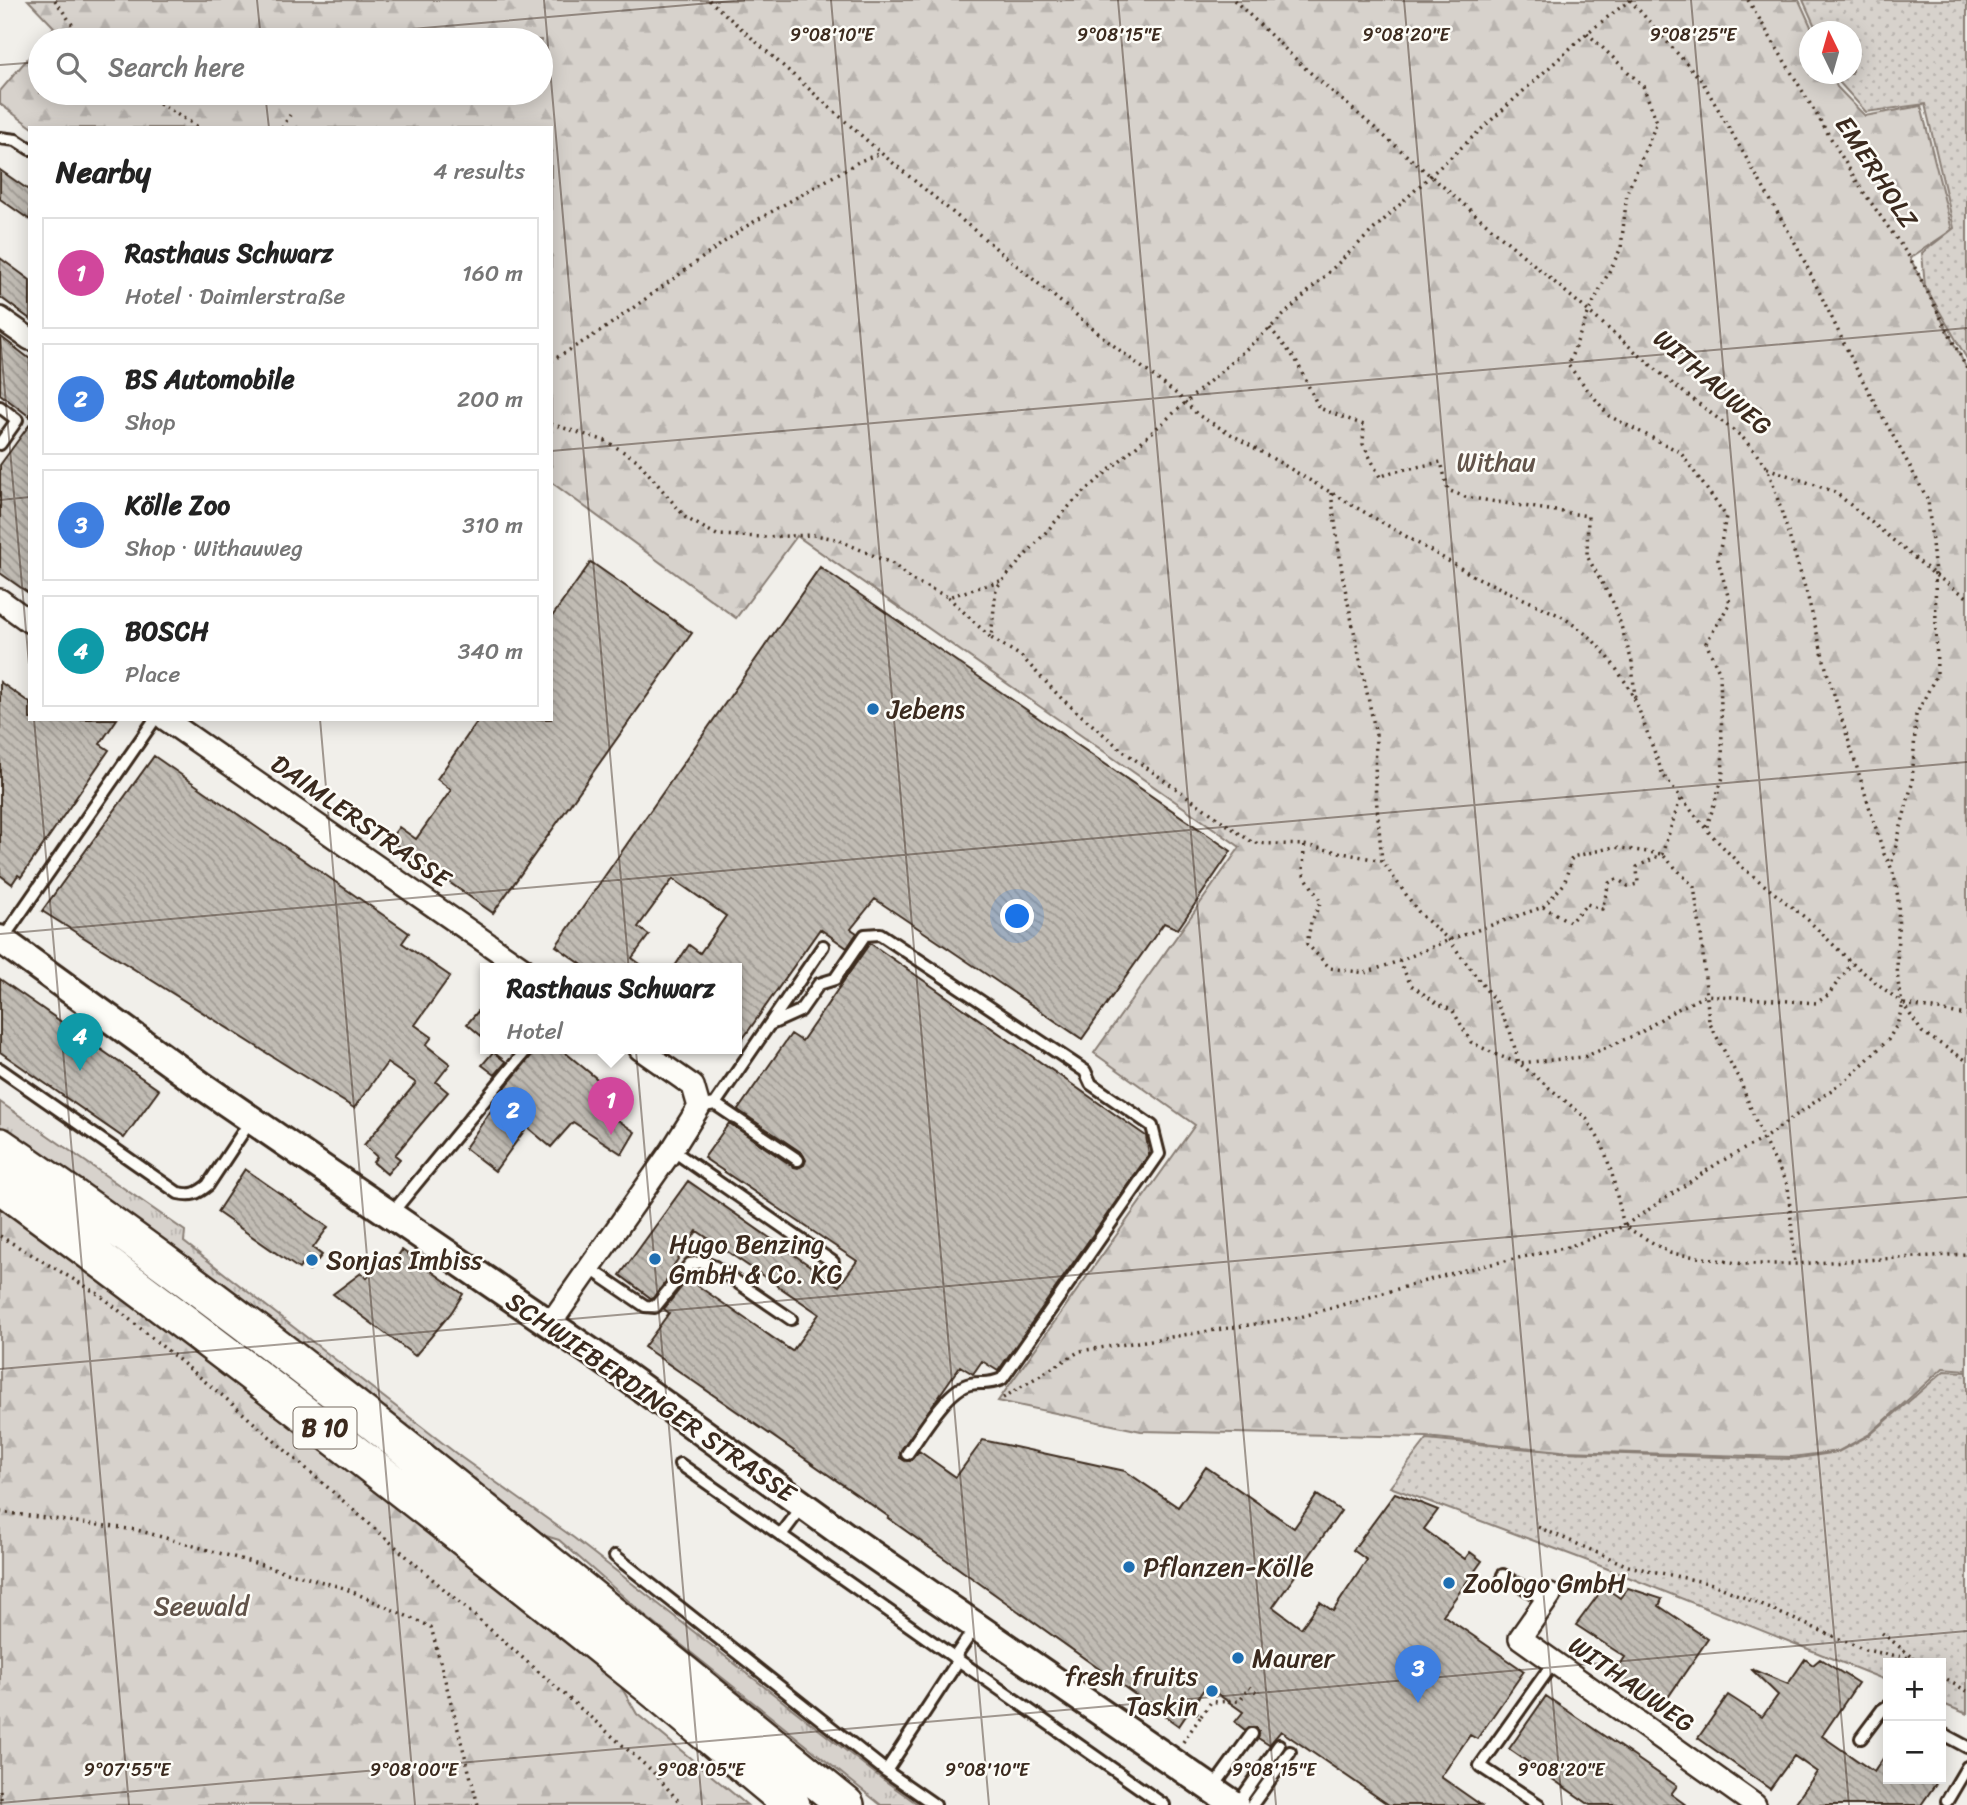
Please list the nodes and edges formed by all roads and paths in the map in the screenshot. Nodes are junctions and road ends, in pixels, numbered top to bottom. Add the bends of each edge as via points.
1 (55, 0) edge
2 (709, 0) edge
3 (1234, 0) edge
4 (1630, 0) edge
5 (1748, 0) edge
6 (75, 28) edge
7 (1587, 33) junction
8 (162, 105) edge
9 (290, 115) dead end
10 (198, 126) edge
11 (283, 126) edge
12 (0, 138) edge
13 (28, 148) edge
14 (881, 153) junction
15 (1430, 176) junction
16 (1590, 311) junction
17 (0, 318) edge
18 (1270, 328) junction
19 (28, 338) edge
20 (553, 360) edge
21 (1967, 369) edge
22 (1187, 403) junction
23 (0, 407) edge
24 (553, 425) edge
25 (0, 443) edge
26 (1767, 467) junction
27 (1331, 492) junction
28 (1936, 575) junction
29 (1002, 581) junction
30 (948, 597) junction
31 (1967, 597) edge
32 (0, 600) edge
33 (28, 621) edge
34 (991, 638) junction
35 (1636, 702) junction
36 (154, 721) edge
37 (168, 721) edge
38 (1681, 797) junction
39 (1706, 829) junction
40 (1304, 845) junction
41 (1662, 854) junction
42 (1381, 861) junction
43 (1891, 866) junction
44 (1543, 907) junction
45 (1, 940) edge
46 (1448, 940) junction
47 (823, 946) dead end
48 (1399, 961) junction
49 (515, 963) edge
50 (1852, 963) junction
51 (1706, 995) junction
52 (1903, 1004) junction
53 (1967, 1015) edge
54 (769, 1025) junction
55 (523, 1054) edge
56 (647, 1054) edge
57 (1967, 1061) edge
58 (1519, 1063) junction
59 (0, 1069) edge
60 (707, 1105) junction
61 (251, 1120) junction
62 (1763, 1139) junction
63 (0, 1146) edge
64 (672, 1150) junction
65 (798, 1160) dead end
66 (0, 1185) edge
67 (391, 1214) junction
68 (1625, 1226) junction
69 (0, 1236) edge
70 (1967, 1254) edge
71 (833, 1262) dead end
72 (1795, 1264) junction
73 (588, 1267) junction
74 (791, 1319) dead end
75 (550, 1324) junction
76 (1003, 1398) dead end
77 (908, 1454) dead end
78 (680, 1464) dead end
79 (804, 1505) junction
80 (0, 1512) edge
81 (1538, 1527) dead end
82 (781, 1535) junction
83 (615, 1556) dead end
84 (1503, 1575) dead end
85 (1548, 1598) joint
86 (976, 1626) junction
87 (1882, 1633) dead end
88 (1909, 1658) edge
89 (1913, 1658) edge
90 (956, 1660) junction
91 (1553, 1663) junction
92 (1946, 1680) edge
93 (1967, 1691) edge
94 (1256, 1692) dead end
95 (1883, 1709) edge
96 (1201, 1716) dead end
97 (1252, 1734) dead end
98 (1946, 1736) edge
99 (1861, 1738) dead end
100 (1279, 1745) dead end
101 (1967, 1747) edge
102 (1290, 1752) dead end
103 (1967, 1767) edge
104 (886, 1772) junction
105 (1212, 1789) junction
106 (0, 1790) edge
107 (1150, 1801) edge
108 (1947, 1801) dead end
109 (2, 1805) edge
110 (478, 1805) edge
111 (682, 1805) edge
112 (792, 1805) edge
113 (846, 1805) edge
114 (935, 1805) edge
115 (1164, 1805) edge
116 (1236, 1805) edge
117 (1252, 1805) edge
118 (1539, 1805) edge
119 (1755, 1805) edge

1 - 6 path
2 - 14 path
3 - 15 path, WITHAUWEG
4 - 7 path
4 - 28 path via 1702,81 1798,248 1928,500
5 - 21 path, EMERHOLZ via 1860,187 1910,258
7 - 15 path
7 - 16 path via 1643,86 1657,122 1627,193 1621,247
8 - 10 path
9 - 11 path
12 - 13 lane
14 - 20 path via 745,227 601,331
14 - 22 path
15 - 16 path, WITHAUWEG
15 - 18 path
16 - 26 path, WITHAUWEG via 1742,437
16 - 39 path via 1568,365 1608,416 1680,452 1726,516 1718,560 1730,603 1706,643 1720,673 1723,777
17 - 19 street
18 - 22 path
18 - 35 path via 1296,360 1319,408 1364,425 1363,444 1380,477 1441,462 1448,490 1465,497 1588,516 1587,556 1615,606 1632,662
22 - 27 path via 1198,415
22 - 29 path via 1073,502
23 - 25 lane via 17,420
24 - 30 path via 606,441 637,460 686,518 717,535 836,539 893,564 912,580
26 - 28 path via 1835,492
26 - 43 path, WITHAUWEG via 1827,672
27 - 35 path via 1474,576 1563,617 1608,657
27 - 42 path via 1343,579 1376,735
28 - 31 path
28 - 43 path via 1937,674 1916,715 1912,784
29 - 30 path
29 - 34 path via 996,588
30 - 34 path
32 - 33 street
34 - 40 path via 1021,656 1062,699 1123,751 1253,842
35 - 38 path via 1663,775
36 - 45 lane
37 - 49 street, DAIMLERSTRASSE
38 - 39 path
38 - 41 path
39 - 50 path via 1743,868 1808,920
40 - 42 path
40 - 48 path via 1303,873 1321,902 1307,944 1329,968 1365,974
41 - 44 path via 1614,847 1572,857 1564,884
41 - 44 path via 1637,867 1638,884 1628,886 1617,879 1609,883 1602,909 1587,904 1570,922
41 - 51 path via 1693,887
42 - 46 path via 1420,914
43 - 52 path, WITHAUWEG
44 - 46 path
45 - 61 street, SCHWIEBERDINGER STRASSE
46 - 48 path
46 - 58 path via 1497,1004
47 - 54 lane
48 - 58 path via 1411,985 1453,1011 1471,1042
50 - 51 path via 1828,995 1816,1003
50 - 52 path
51 - 58 path via 1640,1033 1584,1057
51 - 62 path via 1709,1021
52 - 53 path
52 - 57 path via 1922,1032
52 - 62 path via 1897,1026 1868,1060
54 - 60 lane
54 - 77 lane via 800,1011 819,984 835,979 865,935 880,934 1085,1071 1091,1084 1152,1126 1158,1154 1002,1379 956,1391
55 - 67 lane
56 - 60 street via 693,1086
58 - 68 path via 1586,1118 1603,1146
59 - 61 lane via 178,1193 198,1193 208,1185
60 - 64 street
60 - 65 lane
61 - 67 street, SCHWIEBERDINGER STRASSE
62 - 68 path via 1718,1163
62 - 72 path via 1788,1185
63 - 113 highway, B 10 via 212,1298
64 - 71 lane
64 - 73 street
66 - 112 highway, B 10 via 358,1454
67 - 75 street, SCHWIEBERDINGER STRASSE
68 - 72 path via 1670,1253 1744,1264
68 - 76 path via 1568,1247 1460,1271 1300,1317 1080,1351
69 - 111 path via 100,1295 230,1402 652,1771
70 - 72 path
73 - 74 lane via 645,1306 655,1307 690,1264 702,1262
73 - 75 street
75 - 79 street, SCHWIEBERDINGER STRASSE
78 - 82 lane
79 - 82 lane
79 - 86 street, SCHWIEBERDINGER STRASSE
80 - 110 path via 137,1530 344,1588 431,1627
81 - 88 path via 1628,1566 1713,1584 1865,1650
82 - 90 lane
83 - 104 lane
84 - 85 lane
85 - 91 street, WITHAUWEG via 1520,1638
86 - 90 lane
86 - 105 street, SCHWIEBERDINGER STRASSE
87 - 89 path
90 - 104 lane
90 - 107 lane
91 - 118 lane via 1480,1766
91 - 119 street, WITHAUWEG
92 - 93 path
94 - 96 path via 1249,1688 1240,1701 1211,1702
95 - 99 lane
97 - 105 lane
98 - 101 lane
100 - 116 lane
102 - 117 lane
103 - 108 lane
104 - 114 lane
105 - 116 street, SCHWIEBERDINGER STRASSE
106 - 109 path
107 - 115 lane

